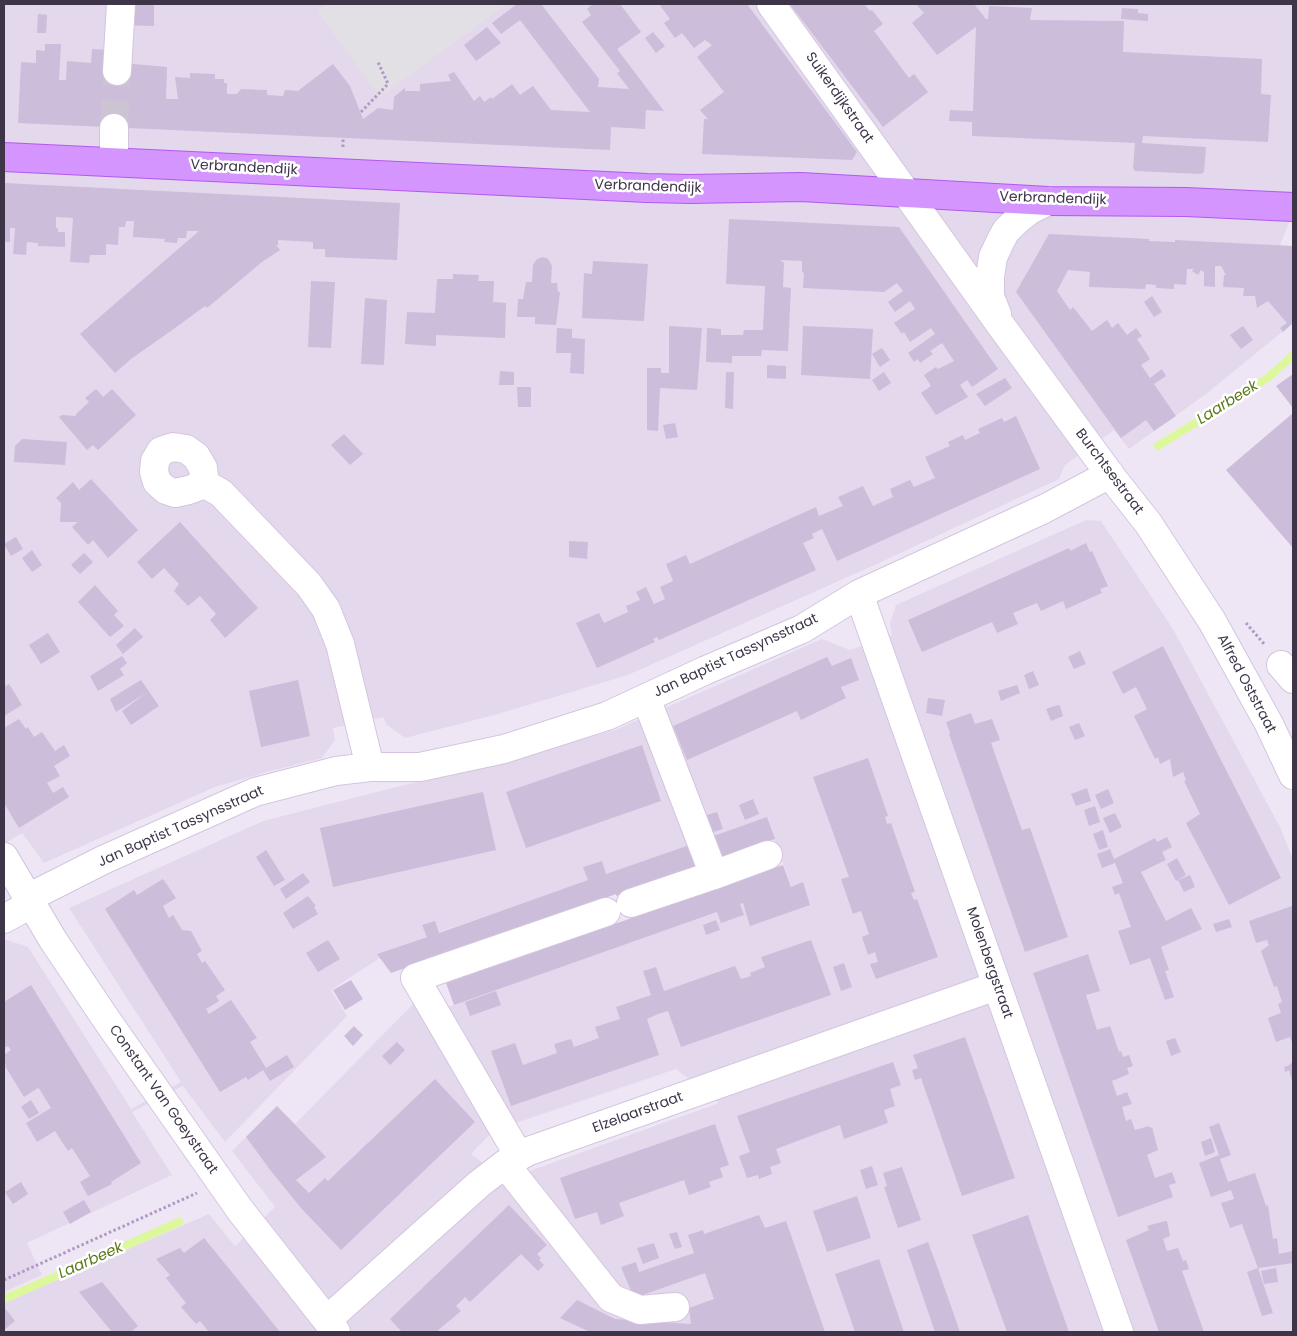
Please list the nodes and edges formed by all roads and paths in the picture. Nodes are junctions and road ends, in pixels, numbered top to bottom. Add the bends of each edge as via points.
1 (121, 4) edge
2 (772, 4) edge
3 (378, 62) dead end
4 (117, 71) tunnel mouth
5 (360, 112) dead end
6 (114, 128) tunnel mouth
7 (4, 157) edge
8 (114, 162) junction
9 (906, 193) junction
10 (1048, 201) junction
11 (1293, 207) edge
12 (1002, 327) junction
13 (1110, 474) junction
14 (205, 484) dead end
15 (859, 594) junction
16 (1212, 621) joint
17 (646, 698) junction
18 (370, 767) junction
19 (1293, 776) edge
20 (768, 856) dead end
21 (4, 858) edge
22 (714, 875) junction
23 (30, 901) junction
24 (631, 903) dead end
25 (606, 912) dead end
26 (4, 919) edge
27 (996, 986) junction
28 (512, 1160) junction
29 (221, 1182) junction
30 (4, 1280) edge
31 (675, 1307) dead end
32 (331, 1326) edge
33 (1119, 1332) edge

1 - 4 street
2 - 9 street, Suikerdijkstraat
3 - 5 path via 388,84
6 - 8 street
7 - 8 main road, Verbrandendijk
8 - 9 main road, Verbrandendijk via 637,187 793,187
9 - 10 main road, Verbrandendijk
9 - 12 street, Burchtsestraat
10 - 11 main road, Verbrandendijk
10 - 12 street, Burchtsestraat via 1030,210 1006,231 993,257 990,297
12 - 13 street, Burchtsestraat
13 - 15 street, Jan Baptist Tassynsstraat via 1044,509
13 - 16 street, Burchtsestraat via 1148,523
14 - 18 street via 221,493 309,585 326,609 340,644
15 - 17 street, Jan Baptist Tassynsstraat via 802,629
15 - 27 street, Molenbergstraat
16 - 19 street, Alfred Oststraat via 1269,724
17 - 18 street, Jan Baptist Tassynsstraat via 608,716 504,749 420,767
17 - 22 street
18 - 23 street, Jan Baptist Tassynsstraat via 336,771 255,792 103,860
20 - 22 street
21 - 23 street, Constant Van Goeystraat
22 - 24 street
23 - 26 street, Jan Baptist Tassynsstraat
23 - 29 street, Constant Van Goeystraat via 106,1019
25 - 28 street via 415,978
27 - 28 street, Elzelaarstraat
27 - 33 street, Molenbergstraat
28 - 31 street via 611,1298 640,1310
28 - 32 street, Elzelaarstraat via 479,1184
29 - 30 path
29 - 32 street, Constant Van Goeystraat

